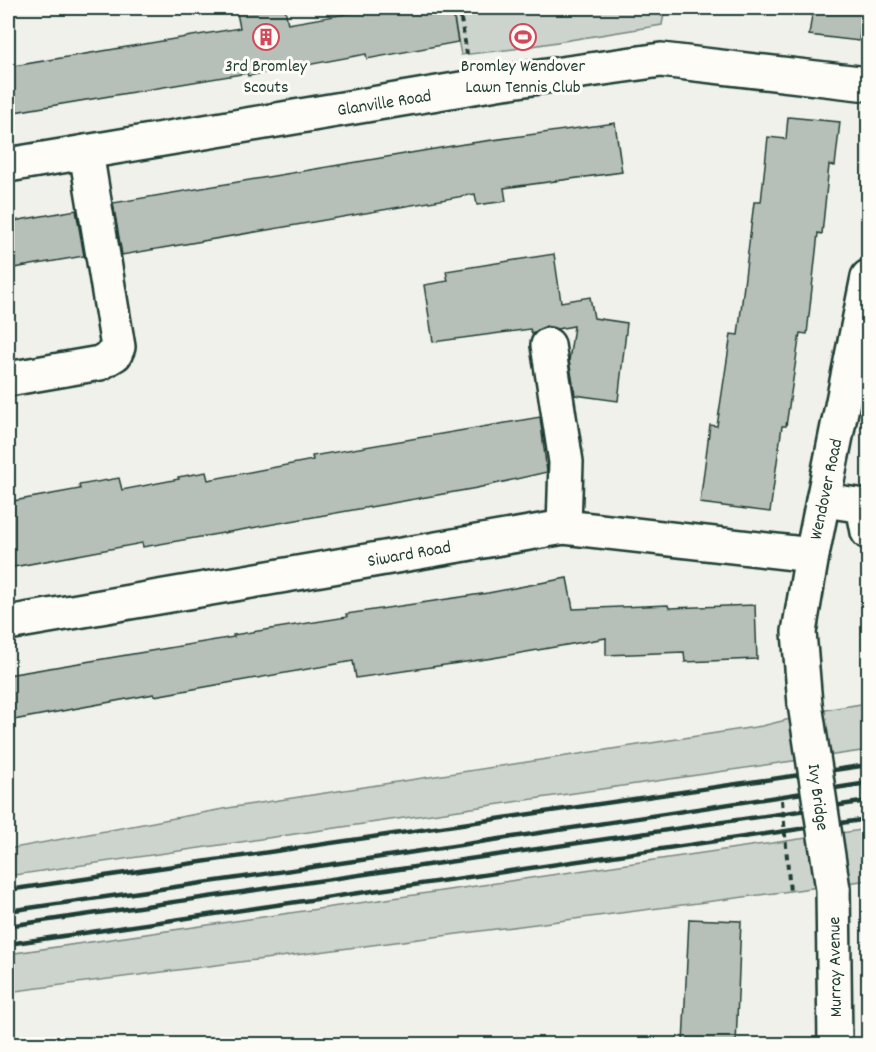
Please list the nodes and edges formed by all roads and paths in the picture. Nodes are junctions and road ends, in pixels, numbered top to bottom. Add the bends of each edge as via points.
1 (459, 8) edge
2 (868, 84) edge
3 (473, 87) junction
4 (86, 152) junction
5 (8, 165) edge
6 (868, 277) edge
7 (548, 345) dead end
8 (8, 379) edge
9 (823, 500) junction
10 (564, 527) junction
11 (868, 532) edge
12 (812, 555) junction
13 (8, 623) edge
14 (805, 704) joint
15 (832, 889) joint
16 (835, 1044) edge

1 - 3 path
2 - 3 street, Glanville Road via 661,60
3 - 4 street, Glanville Road
4 - 5 street, Glanville Road
4 - 8 street via 118,347 115,354 100,363
6 - 9 street, Wendover Road
7 - 10 street via 566,462
9 - 11 street via 858,504 864,511
9 - 12 street, Wendover Road
10 - 12 street, Siward Road
10 - 13 street, Siward Road
12 - 14 street, Wendover Road via 799,632
14 - 15 street, Ivy Bridge, bridge
15 - 16 street, Murray Avenue

